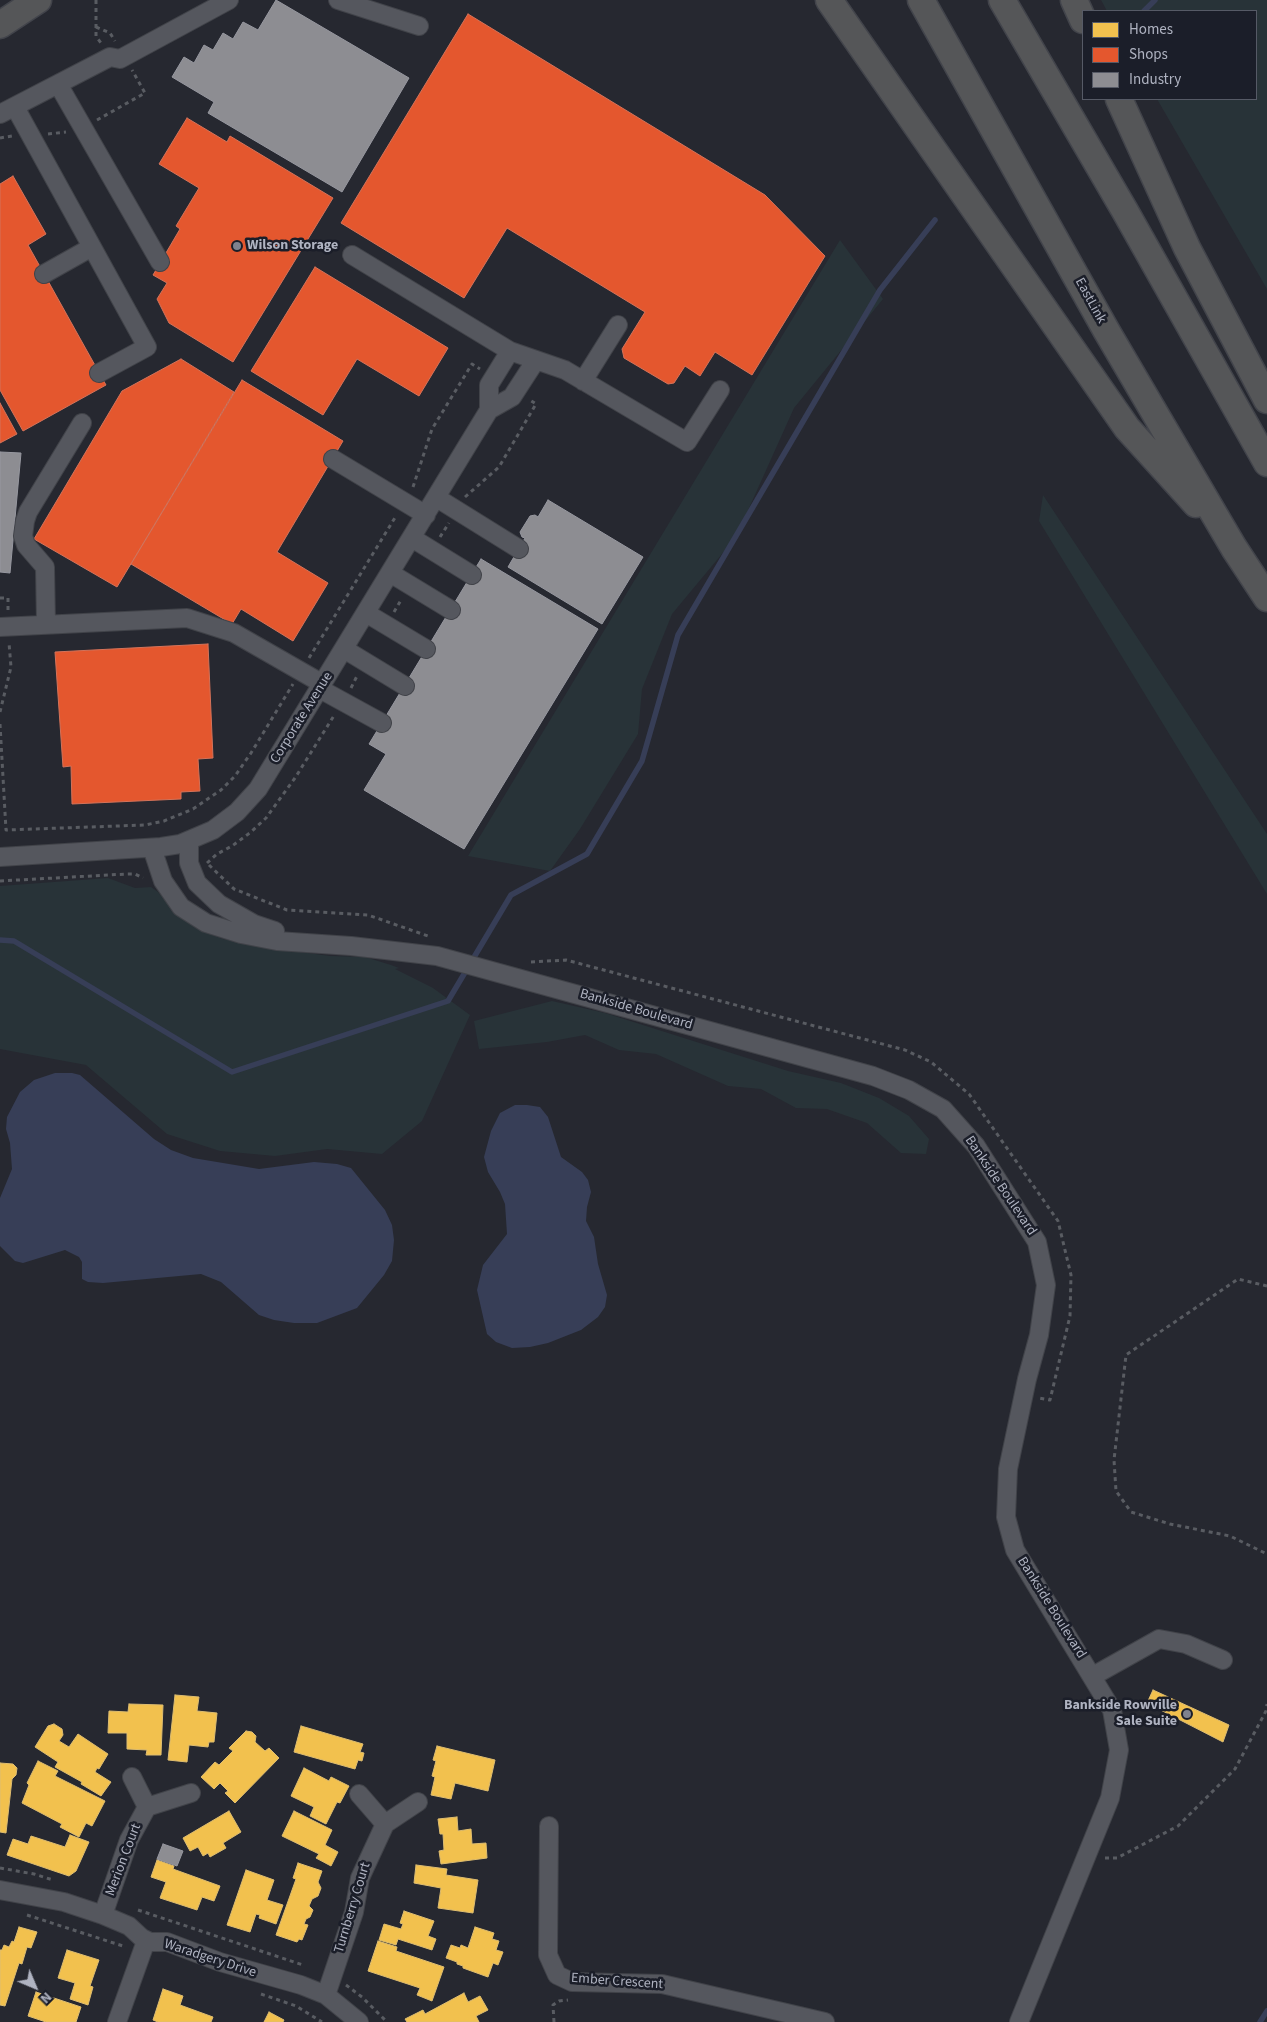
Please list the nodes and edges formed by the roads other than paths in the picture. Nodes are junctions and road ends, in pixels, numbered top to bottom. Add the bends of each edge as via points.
1 (38, 0) edge
2 (229, 0) edge
3 (338, 0) edge
4 (829, 0) edge
5 (921, 0) edge
6 (1002, 0) edge
7 (1074, 0) edge
8 (1082, 18) edge
9 (0, 25) edge
10 (419, 26) dead end
11 (58, 84) junction
12 (1119, 100) edge
13 (7, 110) edge
14 (92, 247) junction
15 (352, 255) dead end
16 (160, 262) dead end
17 (44, 274) dead end
18 (618, 325) dead end
19 (510, 351) junction
20 (536, 360) junction
21 (99, 373) dead end
22 (583, 381) junction
23 (720, 390) dead end
24 (1267, 400) edge
25 (489, 410) junction
26 (82, 423) dead end
27 (333, 458) dead end
28 (1267, 463) edge
29 (437, 498) junction
30 (426, 514) junction
31 (412, 538) junction
32 (1234, 548) junction
33 (519, 549) dead end
34 (390, 574) junction
35 (472, 575) dead end
36 (1267, 598) edge
37 (450, 610) dead end
38 (366, 613) junction
39 (46, 624) junction
40 (4, 627) edge
41 (344, 649) junction
42 (426, 649) dead end
43 (322, 686) junction
44 (405, 686) dead end
45 (382, 722) dead end
46 (189, 841) junction
47 (152, 848) junction
48 (0, 857) edge
49 (314, 944) junction
50 (1223, 1660) dead end
51 (1093, 1676) junction
52 (132, 1777) dead end
53 (191, 1793) dead end
54 (359, 1794) dead end
55 (418, 1802) dead end
56 (147, 1807) junction
57 (385, 1824) junction
58 (549, 1826) dead end
59 (0, 1890) edge
60 (103, 1915) junction
61 (146, 1941) junction
62 (326, 1995) junction
63 (117, 2022) edge
64 (359, 2022) edge
65 (825, 2022) edge
66 (1019, 2022) edge

1 - 9 highway
2 - 11 street
3 - 10 street
4 - 32 highway via 1127,428
5 - 32 highway, EastLink via 1106,330
6 - 28 highway
7 - 8 highway
11 - 13 street
11 - 16 street
12 - 24 highway via 1187,248
13 - 14 street via 30,135
14 - 17 street
14 - 21 street via 147,347
15 - 19 street
18 - 22 street
19 - 20 street
19 - 25 street via 489,385
20 - 22 street via 565,370
20 - 25 street via 512,397
22 - 23 street via 687,442
25 - 29 street, Corporate Avenue
26 - 39 street via 25,521 26,545 45,567
27 - 30 street
29 - 30 street, Corporate Avenue
29 - 33 street
30 - 31 street, Corporate Avenue
31 - 34 street, Corporate Avenue
31 - 35 street
32 - 36 highway, EastLink
34 - 37 street
34 - 38 street, Corporate Avenue
38 - 41 street, Corporate Avenue
38 - 42 street
39 - 40 street
39 - 43 street via 187,618 234,633
41 - 43 street, Corporate Avenue
41 - 44 street
43 - 45 street
43 - 46 street, Corporate Avenue via 254,793 221,825
46 - 47 street, Corporate Avenue
46 - 49 street, Bankside Boulevard via 191,871 197,882 219,904 254,924
47 - 48 street, Corporate Avenue
47 - 49 street, Bankside Boulevard via 163,881 181,907 206,923 277,941
49 - 51 street, Bankside Boulevard via 437,948 522,970 873,1076 909,1090 943,1109 976,1146 1037,1242 1046,1285 1039,1335 1008,1469 1006,1517 1015,1550
50 - 51 street via 1186,1644 1159,1639
51 - 66 street, Bankside Boulevard via 1112,1710 1119,1750 1110,1798
52 - 56 street, Merion Court
53 - 56 street, Merion Court
54 - 57 street
55 - 57 street
56 - 60 street, Merion Court via 129,1840
57 - 62 street, Turnberry Court via 360,1878 354,1912
58 - 65 street, Ember Crescent via 548,1955 557,1975 572,1982 662,1984
59 - 60 street, Waradgery Drive via 51,1899
60 - 61 street, Waradgery Drive via 132,1927
61 - 62 street, Waradgery Drive via 166,1942
61 - 63 street
62 - 64 street, Waradgery Drive

